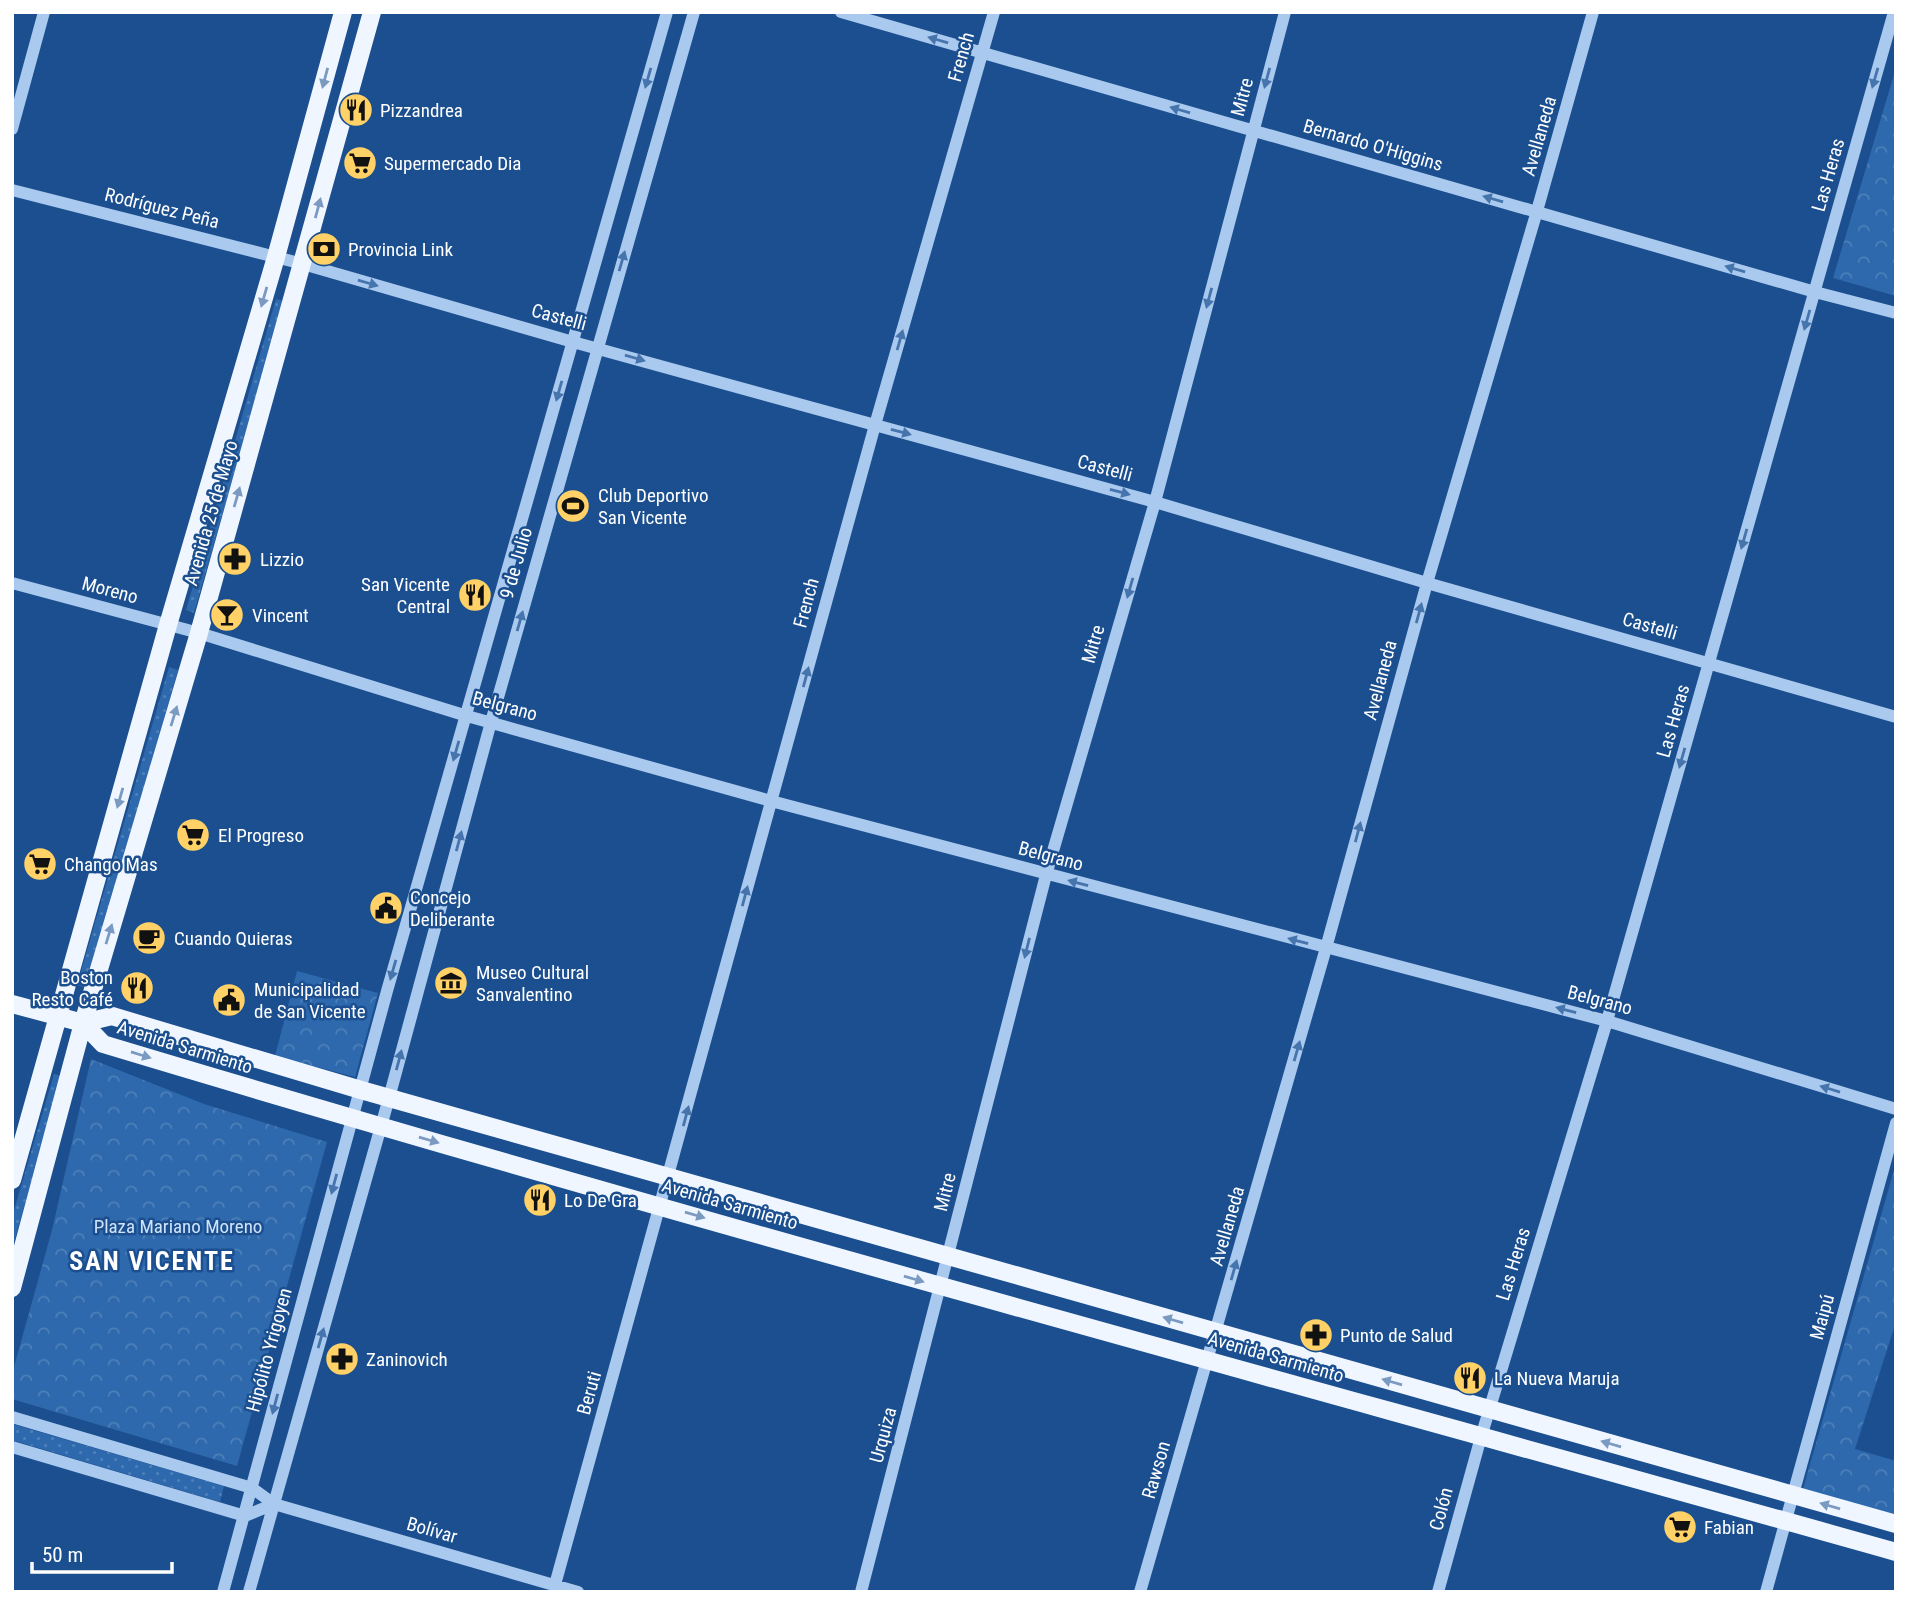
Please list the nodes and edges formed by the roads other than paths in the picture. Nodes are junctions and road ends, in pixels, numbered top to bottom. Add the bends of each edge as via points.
1 (44, 12) edge
2 (343, 12) edge
3 (372, 12) edge
4 (667, 12) edge
5 (694, 12) edge
6 (842, 12) edge
7 (994, 12) edge
8 (1285, 12) edge
9 (1593, 12) edge
10 (1894, 12) edge
11 (982, 53) junction
12 (12, 129) edge
13 (1252, 131) junction
14 (12, 190) edge
15 (1537, 211) junction
16 (276, 257) junction
17 (303, 264) junction
18 (1815, 292) junction
19 (1896, 313) edge
20 (573, 342) junction
21 (597, 348) junction
22 (875, 425) junction
23 (1155, 502) junction
24 (12, 583) edge
25 (1427, 583) junction
26 (168, 625) junction
27 (199, 634) junction
28 (1709, 663) junction
29 (467, 716) junction
30 (1896, 717) edge
31 (491, 722) junction
32 (771, 801) junction
33 (1046, 875) junction
34 (1326, 948) junction
35 (12, 1003) edge
36 (58, 1017) junction
37 (1607, 1021) junction
38 (83, 1023) junction
39 (361, 1090) junction
40 (389, 1098) junction
41 (1896, 1110) edge
42 (352, 1119) junction
43 (1896, 1123) edge
44 (381, 1126) junction
45 (669, 1177) junction
46 (12, 1180) edge
47 (661, 1205) junction
48 (948, 1256) junction
49 (941, 1287) junction
50 (12, 1288) edge
51 (1216, 1332) junction
52 (1208, 1359) junction
53 (1490, 1409) junction
54 (12, 1417) edge
55 (1480, 1437) junction
56 (12, 1447) edge
57 (252, 1488) junction
58 (1793, 1495) junction
59 (274, 1504) junction
60 (245, 1516) junction
61 (1786, 1521) junction
62 (1896, 1524) edge
63 (1896, 1552) edge
64 (554, 1589) edge
65 (223, 1592) edge
66 (249, 1592) edge
67 (578, 1592) edge
68 (861, 1592) edge
69 (1140, 1592) edge
70 (1438, 1592) edge
71 (1766, 1592) edge

1 - 12 street
2 -> 16 main road, Avenida 25 de Mayo
17 -> 3 main road, Avenida 25 de Mayo
4 -> 20 street, 9 de Julio
21 -> 5 street, 9 de Julio
11 -> 6 street, Bernardo O'Higgins
7 - 11 street, French
8 -> 13 street, Mitre
9 - 15 street, Avellaneda
10 -> 18 street, Las Heras
13 -> 11 street, Bernardo O'Higgins
22 -> 11 street, French
15 -> 13 street, Bernardo O'Higgins
13 -> 23 street, Mitre
14 - 16 street, Rodríguez Peña
18 -> 15 street, Bernardo O'Higgins
15 - 25 street, Avellaneda
16 - 17 street, Rodríguez Peña
16 -> 26 main road, Avenida 25 de Mayo
17 -> 20 street, Castelli
27 -> 17 main road, Avenida 25 de Mayo
18 - 19 street, Bernardo O'Higgins
18 -> 28 street, Las Heras
20 - 21 street, Castelli
20 -> 29 street, 9 de Julio
21 -> 22 street, Castelli
31 -> 21 street, 9 de Julio
22 -> 23 street, Castelli
32 -> 22 street, French
23 - 25 street, Castelli
23 -> 33 street, Mitre
24 - 26 street, Moreno
25 - 28 street, Castelli
34 -> 25 street, Avellaneda
26 - 27 street, Moreno
26 -> 36 main road, Avenida 25 de Mayo
27 - 29 street, Belgrano
38 -> 27 main road, Avenida 25 de Mayo
28 - 30 street, Castelli
28 -> 37 street, Las Heras
29 - 31 street, Belgrano
29 -> 39 street, 9 de Julio
31 - 32 street, Belgrano
40 -> 31 street, 9 de Julio
32 - 33 street, Belgrano
45 -> 32 street, French
34 -> 33 street, Belgrano
33 -> 48 street, Mitre
37 -> 34 street, Belgrano
51 -> 34 street, Avellaneda
35 - 36 main road
36 - 38 main road
36 - 46 main road, Avenida 25 de Mayo
41 -> 37 street, Belgrano
37 - 53 street, Las Heras
38 - 39 main road, Avenida Sarmiento via 111,1016
38 -> 42 main road, Avenida Sarmiento via 103,1044
38 - 50 main road, Avenida 25 de Mayo
39 - 40 main road, Avenida Sarmiento
39 - 42 street, 9 de Julio
40 - 44 street, 9 de Julio
40 - 45 main road, Avenida Sarmiento
42 - 44 main road, Avenida Sarmiento
42 -> 57 street, Hipólito Yrigoyen
43 - 58 street, Maipú
44 -> 47 main road, Avenida Sarmiento
59 -> 44 street
45 - 47 street, French
45 - 48 main road, Avenida Sarmiento
47 -> 49 main road, Avenida Sarmiento
47 - 64 street, Beruti
48 - 49 street, Mitre
51 -> 48 main road, Avenida Sarmiento
49 - 52 main road, Avenida Sarmiento
49 - 68 street, Urquiza
51 - 52 street, Avellaneda
53 -> 51 main road, Avenida Sarmiento
52 - 55 main road, Avenida Sarmiento
52 - 69 street, Rawson
53 - 55 street, Las Heras
58 -> 53 main road, Avenida Sarmiento
54 - 57 street, Bolívar
55 - 61 main road, Avenida Sarmiento
55 - 70 street, Colón
56 - 60 street
57 - 59 street, Bolívar
57 - 60 street, Hipólito Yrigoyen
58 - 61 street, Maipú
62 -> 58 main road, Avenida Sarmiento
59 - 60 street
59 - 64 street, Bolívar
59 - 66 street
60 - 65 street, Hipólito Yrigoyen
61 - 63 main road, Avenida Sarmiento
61 - 71 street, Maipú
64 - 67 street, Bolívar

